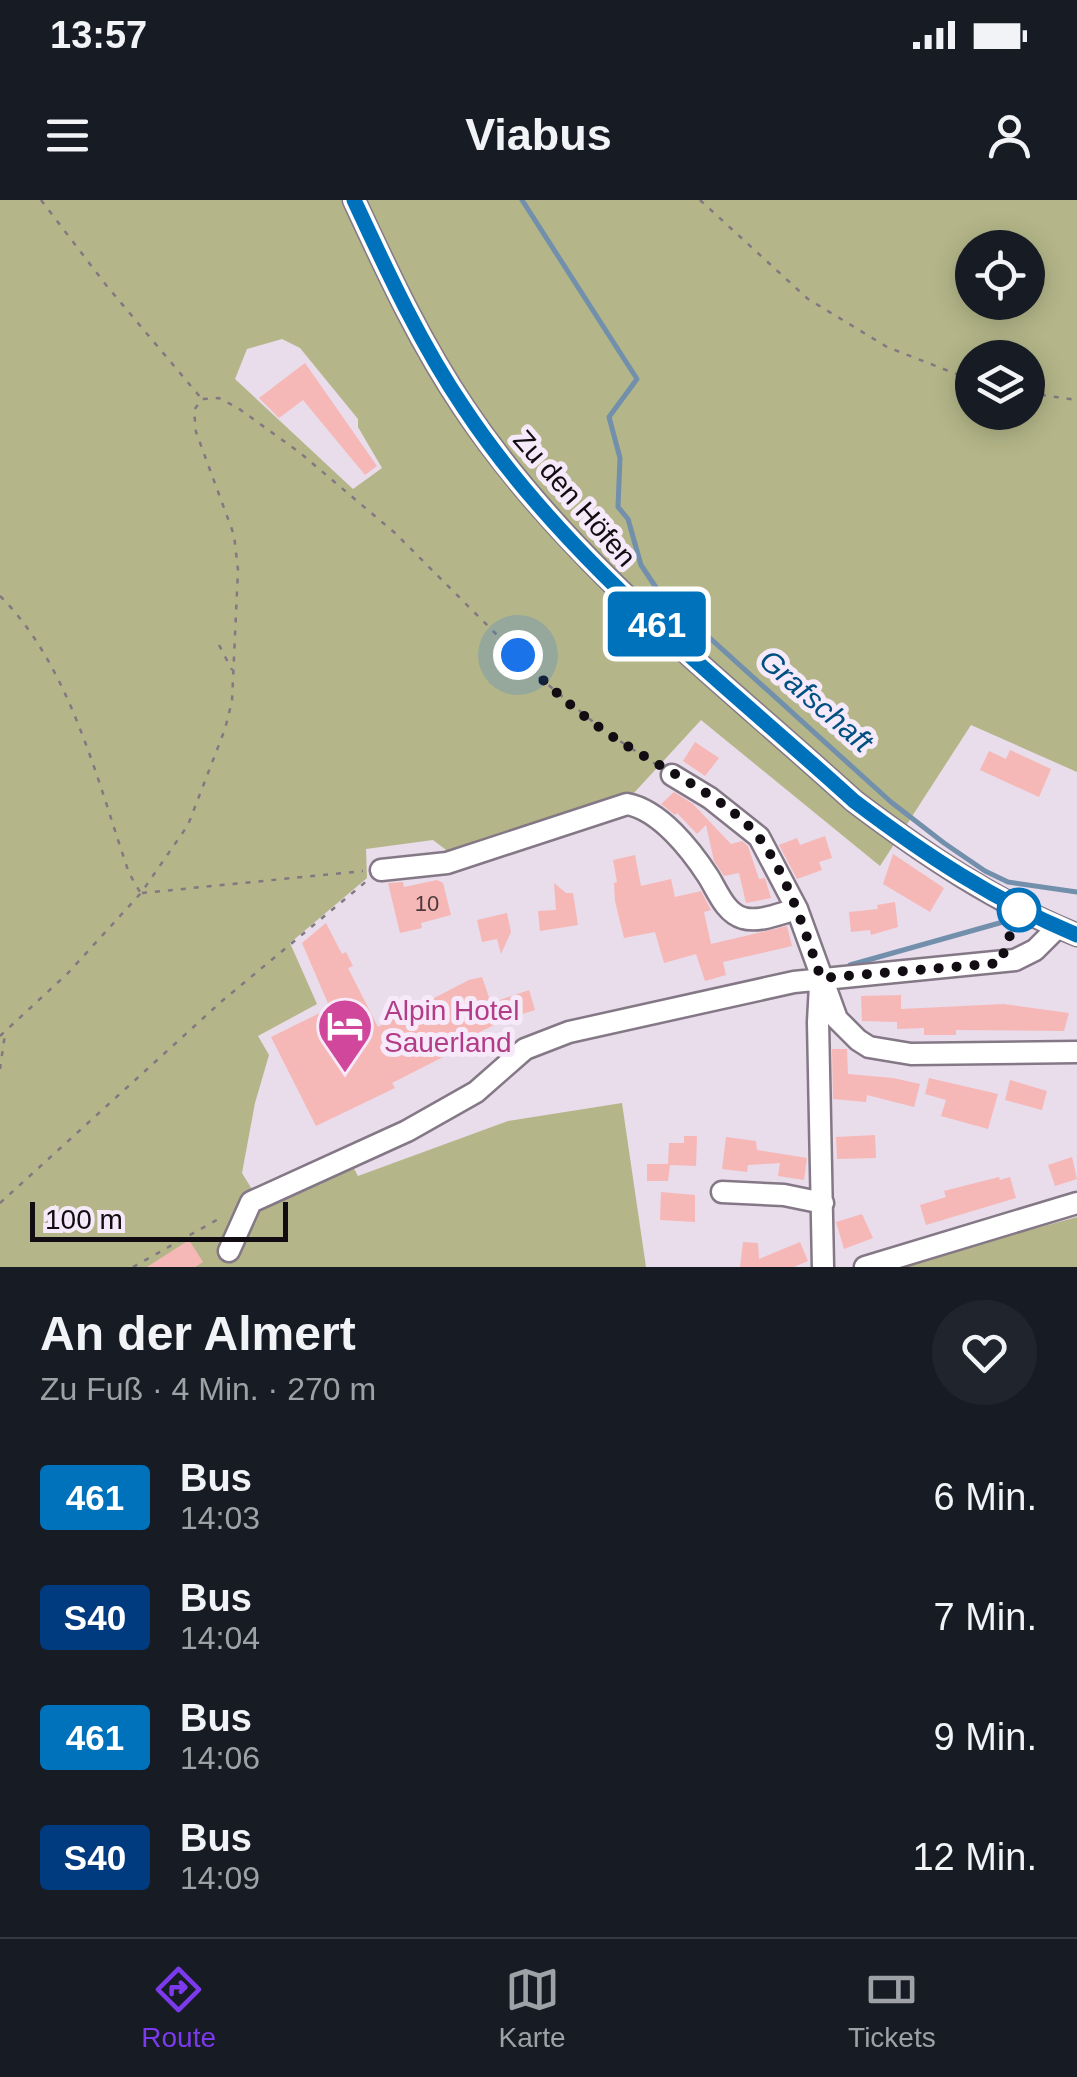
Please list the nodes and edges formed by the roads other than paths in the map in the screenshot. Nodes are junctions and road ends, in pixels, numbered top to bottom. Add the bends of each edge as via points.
1 (354, 200) edge
2 (672, 775) road end
3 (381, 870) road end
4 (796, 909) junction
5 (1068, 931) edge
6 (821, 978) junction
7 (1077, 1052) edge
8 (722, 1192) dead end
9 (823, 1203) junction
10 (1077, 1204) edge
11 (228, 1251) dead end
12 (823, 1267) edge
13 (865, 1267) edge

1 - 5 street, Zu den Höfen via 464,408 610,581 854,801 948,869
2 - 4 street via 750,828
3 - 4 street via 448,863 627,804 655,816 672,833 737,916 752,920
4 - 6 street
5 - 6 street via 1015,960
6 - 7 street via 837,1018 868,1047 932,1055
6 - 9 street
6 - 11 street via 614,1019 538,1043 456,1104 248,1209
8 - 9 street
9 - 12 street
10 - 13 street

